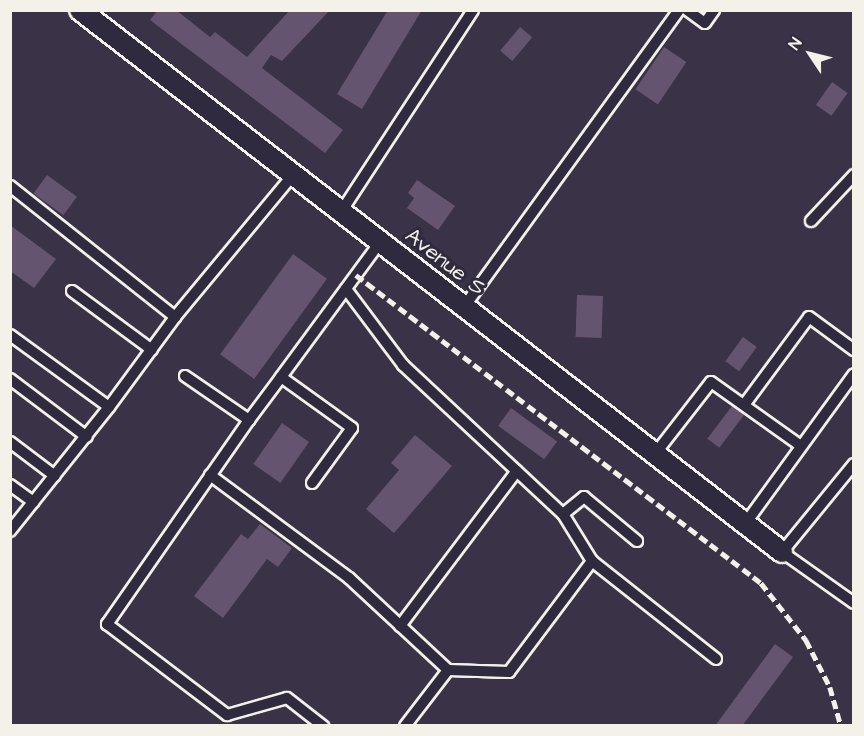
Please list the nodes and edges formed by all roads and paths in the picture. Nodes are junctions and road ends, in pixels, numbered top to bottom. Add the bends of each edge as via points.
1 (80, 10) edge
2 (474, 10) edge
3 (679, 10) edge
4 (687, 10) edge
5 (714, 10) edge
6 (293, 175) junction
7 (854, 175) edge
8 (10, 186) edge
9 (341, 212) junction
10 (811, 221) dead end
11 (380, 242) junction
12 (346, 289) junction
13 (72, 291) dead end
14 (464, 307) junction
15 (176, 317) junction
16 (10, 335) edge
17 (152, 350) junction
18 (854, 350) edge
19 (854, 374) edge
20 (185, 375) dead end
21 (281, 377) junction
22 (10, 379) edge
23 (744, 405) junction
24 (109, 407) junction
25 (249, 420) junction
26 (87, 437) junction
27 (10, 442) edge
28 (801, 446) junction
29 (654, 454) junction
30 (854, 465) edge
31 (517, 471) junction
32 (210, 475) junction
33 (55, 476) junction
34 (312, 483) dead end
35 (10, 485) edge
36 (33, 502) junction
37 (563, 514) junction
38 (745, 524) junction
39 (10, 531) edge
40 (637, 541) dead end
41 (782, 552) junction
42 (592, 561) junction
43 (854, 603) edge
44 (400, 626) junction
45 (716, 659) dead end
46 (448, 670) junction
47 (323, 726) edge
48 (405, 726) edge

1 - 6 street, Avenue S
2 - 9 lane
3 - 14 lane
4 - 5 lane via 705,23
6 - 9 street, Avenue S
6 - 15 lane
7 - 10 lane
8 - 15 lane
9 - 11 street, Avenue S
11 - 12 lane
11 - 14 street, Avenue S
12 - 21 lane
12 - 31 lane via 403,365
13 - 17 lane
14 - 29 street, Avenue S
15 - 17 lane
16 - 24 lane
17 - 24 lane
18 - 23 lane via 809,317
19 - 28 lane
20 - 25 lane
21 - 25 lane
21 - 34 lane via 351,428
22 - 26 lane
23 - 28 lane
23 - 29 lane via 711,382
24 - 26 lane
25 - 32 lane
26 - 33 lane
27 - 33 lane
28 - 38 lane
29 - 38 street, Avenue S
30 - 41 lane
31 - 37 lane
31 - 44 lane
32 - 44 lane via 349,578
32 - 47 lane via 107,624 228,715 287,698
33 - 36 lane
35 - 36 lane
36 - 39 lane
37 - 40 lane via 584,496
37 - 42 lane
38 - 41 street, Avenue S
41 - 43 lane
42 - 45 lane
42 - 46 lane via 509,672
44 - 46 lane
46 - 48 lane

